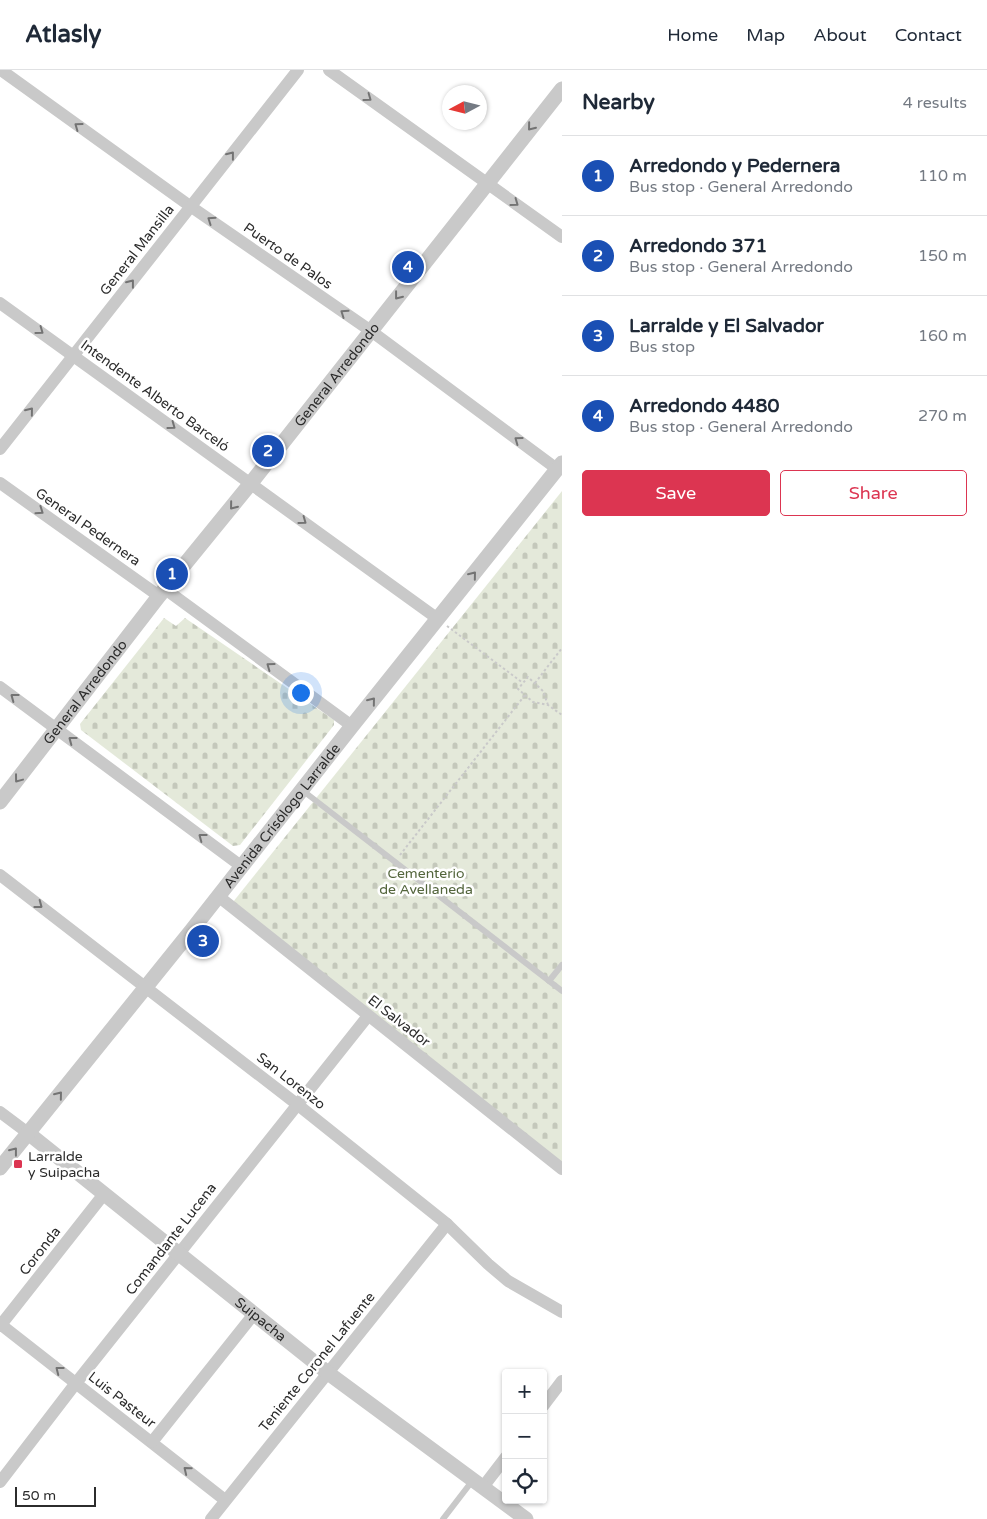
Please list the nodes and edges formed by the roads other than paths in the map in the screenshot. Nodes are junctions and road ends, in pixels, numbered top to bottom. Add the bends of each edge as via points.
1 (298, 70) edge
2 (328, 70) edge
3 (1, 71) edge
4 (562, 89) edge
5 (487, 183) junction
6 (190, 206) junction
7 (562, 237) edge
8 (0, 303) edge
9 (371, 331) junction
10 (74, 356) junction
11 (0, 449) edge
12 (560, 466) edge
13 (0, 483) edge
14 (251, 483) junction
15 (162, 593) junction
16 (438, 619) junction
17 (0, 687) edge
18 (352, 726) junction
19 (56, 729) junction
20 (302, 790) junction
21 (0, 802) edge
22 (241, 866) junction
23 (0, 875) edge
24 (218, 896) junction
25 (562, 965) edge
26 (549, 981) junction
27 (146, 987) junction
28 (562, 991) edge
29 (368, 1016) junction
30 (298, 1104) junction
31 (0, 1112) edge
32 (28, 1132) junction
33 (0, 1168) edge
34 (562, 1169) edge
35 (104, 1194) junction
36 (446, 1224) junction
37 (178, 1254) junction
38 (562, 1312) edge
39 (254, 1314) junction
40 (0, 1325) edge
41 (328, 1373) junction
42 (562, 1381) edge
43 (76, 1383) junction
44 (547, 1401) edge
45 (152, 1442) junction
46 (503, 1459) edge
47 (0, 1482) edge
48 (478, 1483) junction
49 (225, 1500) junction
50 (211, 1519) edge
51 (443, 1519) edge
52 (526, 1519) edge

6 -> 1 street, General Mansilla
2 -> 5 street
6 -> 3 street, Puerto de Palos
4 -> 5 street, General Arredondo
5 -> 7 street
5 -> 9 street, General Arredondo
9 -> 6 street, Puerto de Palos
10 -> 6 street, General Mansilla
8 -> 10 street, Intendente Alberto Barceló
12 -> 9 street, Puerto de Palos
9 - 14 street, General Arredondo
11 -> 10 street, General Mansilla
10 -> 14 street, Intendente Alberto Barceló
16 -> 12 street, Avenida Crisólogo Larralde
13 -> 15 street, General Pedernera
14 -> 15 street, General Arredondo
14 -> 16 street, Intendente Alberto Barceló
18 -> 15 street, General Pedernera
15 - 19 street, General Arredondo
18 -> 16 street, Avenida Crisólogo Larralde
19 -> 17 street
18 - 20 street, Avenida Crisólogo Larralde
19 -> 21 street, General Arredondo
22 -> 19 street
20 - 22 street, Avenida Crisólogo Larralde
20 - 26 lane
22 - 24 street, Avenida Crisólogo Larralde
23 -> 27 street, San Lorenzo
24 - 27 street, Avenida Crisólogo Larralde
24 - 29 street, El Salvador
25 - 26 lane
26 - 28 lane
27 - 30 street, San Lorenzo
32 -> 27 street, Avenida Crisólogo Larralde
29 - 30 street, Comandante Lucena
29 - 34 street, El Salvador
30 - 36 street, San Lorenzo
30 - 37 street, Comandante Lucena
31 - 32 street, Suipacha
33 -> 32 street, Avenida Crisólogo Larralde
32 - 35 street, Suipacha
35 - 37 street, Suipacha
35 - 40 street, Coronda
36 - 38 street, San Lorenzo via 508,1281
36 - 41 street, Teniente Coronel Lafuente
37 - 39 street, Suipacha
37 - 43 street, Comandante Lucena
39 - 41 street, Suipacha
39 - 45 street
43 -> 40 street, Luis Pasteur
41 - 48 street, Suipacha
41 - 49 street, Teniente Coronel Lafuente
42 - 44 street
43 - 45 street, Luis Pasteur
43 - 47 street, Comandante Lucena
49 -> 45 street, Luis Pasteur
46 - 48 street
48 - 51 lane
48 - 52 street, Suipacha
49 - 50 street, Teniente Coronel Lafuente

